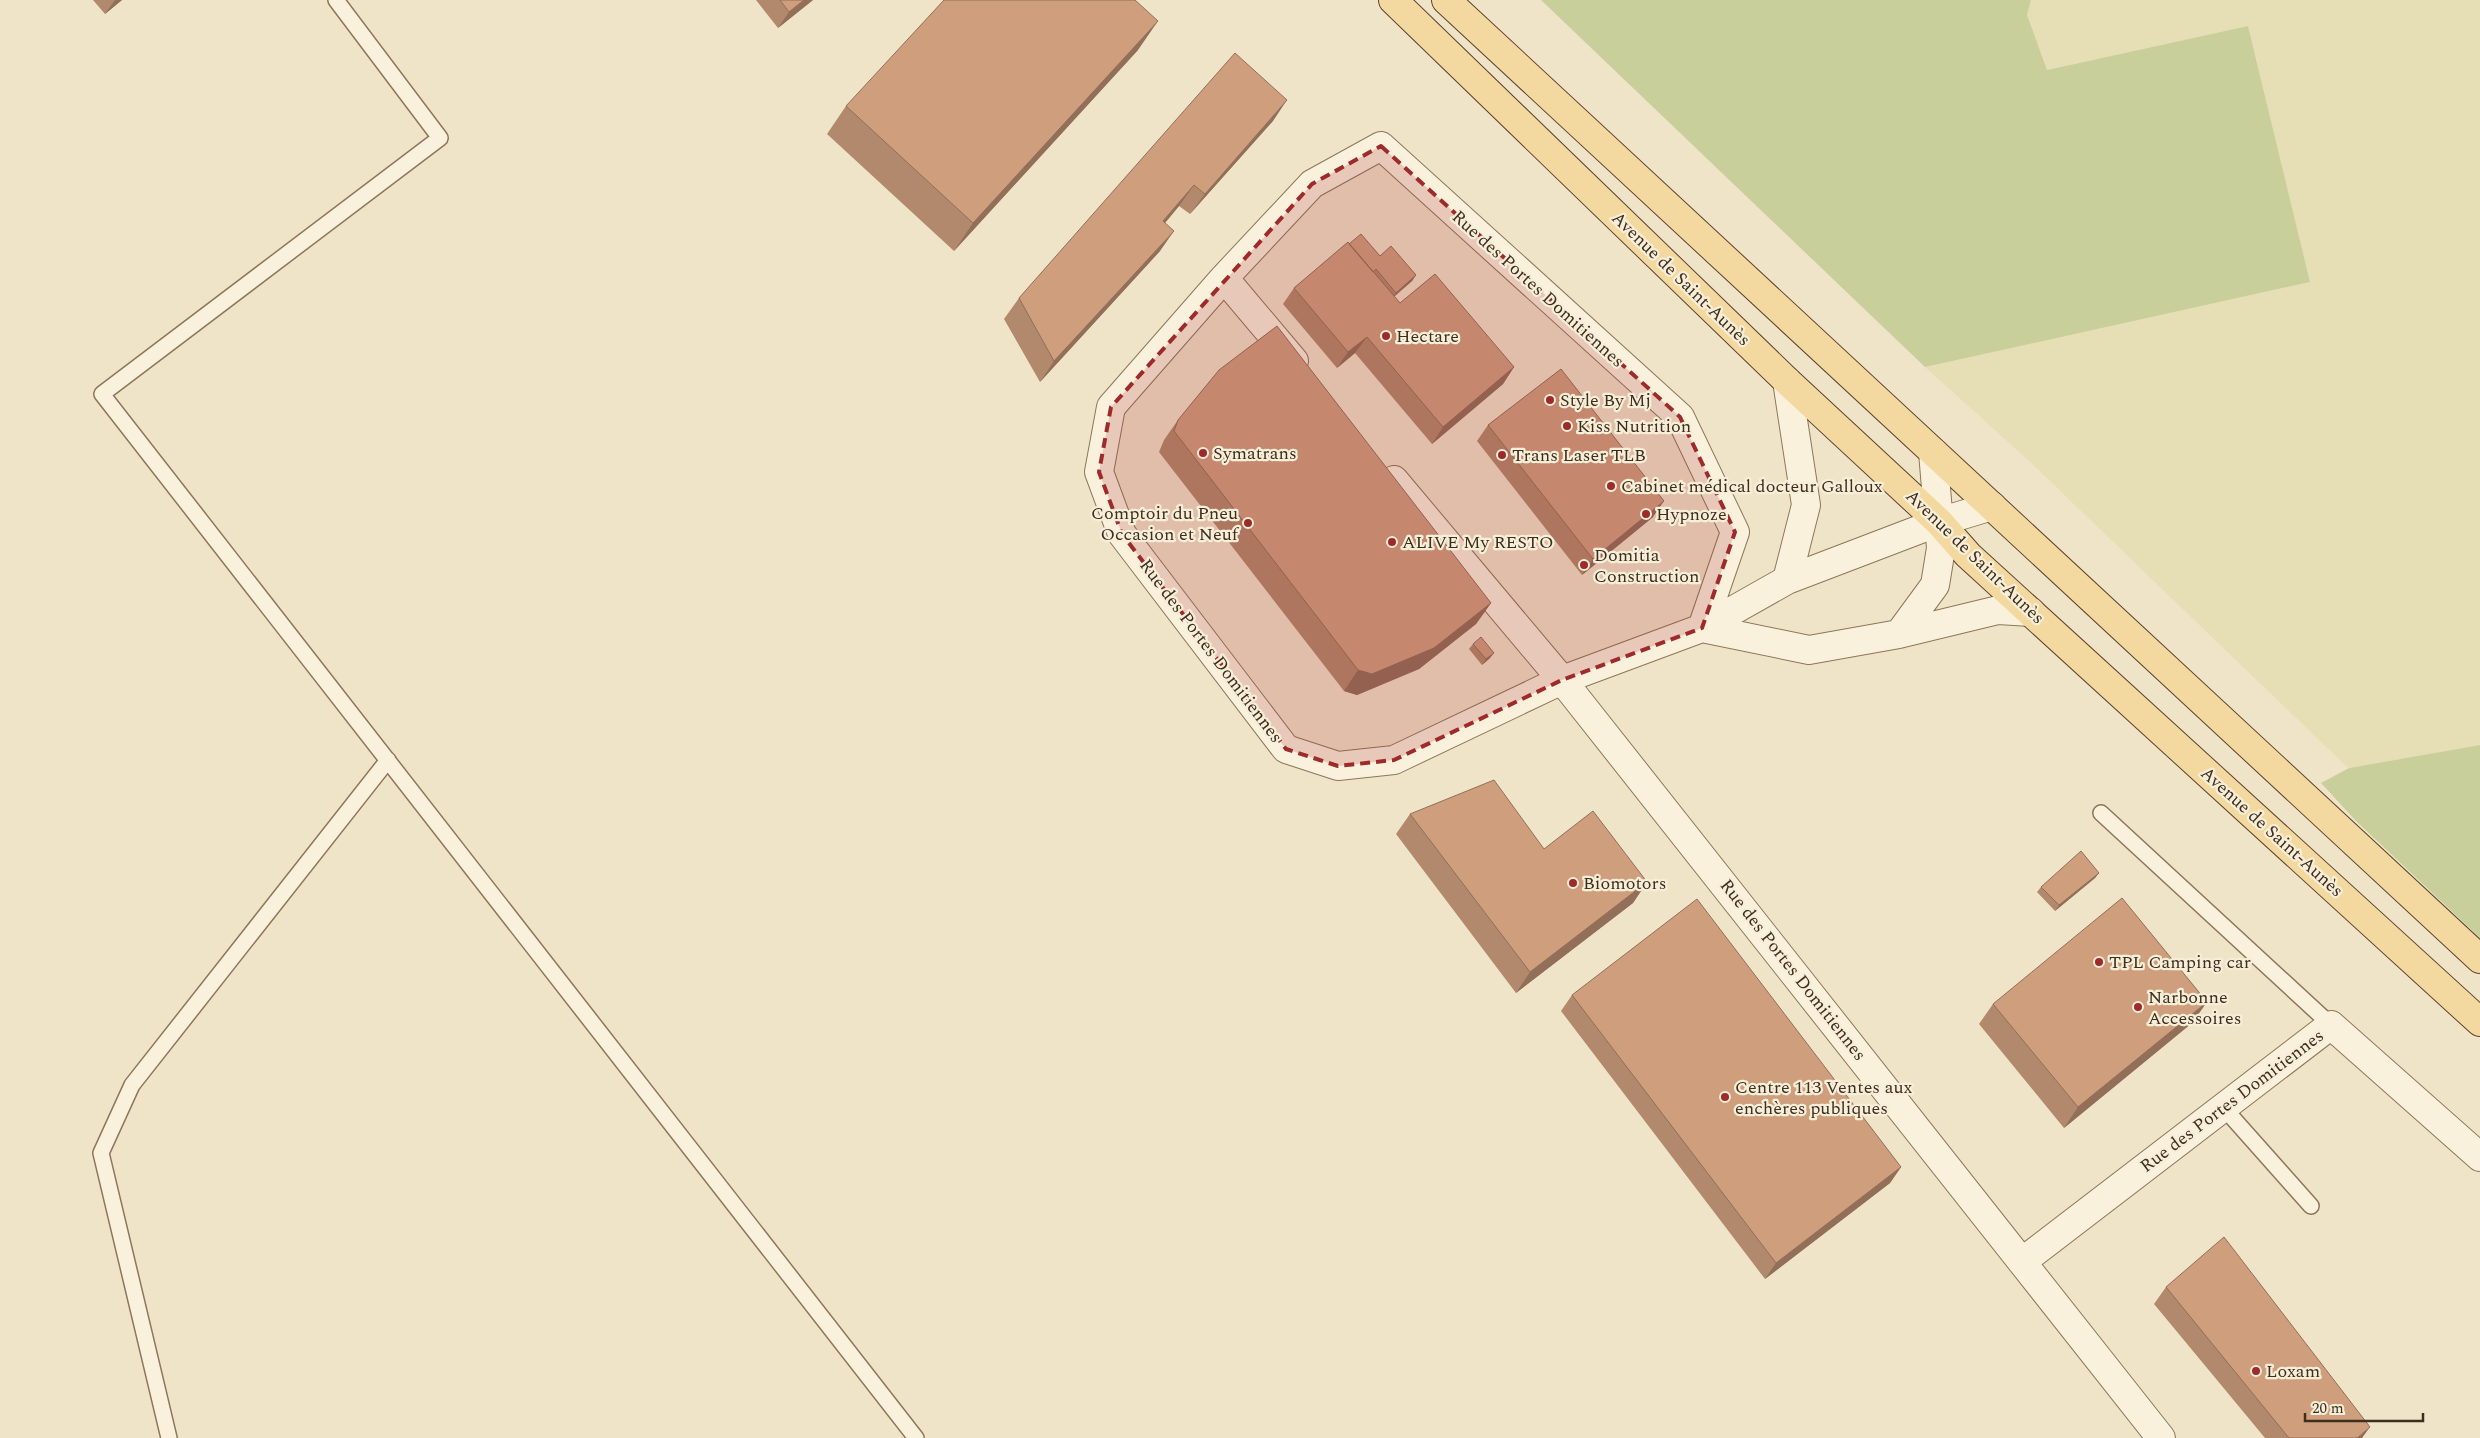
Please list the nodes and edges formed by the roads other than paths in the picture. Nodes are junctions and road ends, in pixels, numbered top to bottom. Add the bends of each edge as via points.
1 (336, 0) edge
2 (1393, 0) edge
3 (1446, 0) edge
4 (1224, 278) junction
5 (1307, 377) edge
6 (1787, 381) junction
7 (1933, 452) junction
8 (1377, 460) edge
9 (1992, 506) junction
10 (1939, 522) junction
11 (1787, 580) junction
12 (2031, 612) junction
13 (1702, 628) junction
14 (1899, 634) junction
15 (1562, 680) junction
16 (388, 760) junction
17 (2101, 813) dead end
18 (2480, 958) edge
19 (2480, 1022) edge
20 (2331, 1025) junction
21 (2223, 1107) junction
22 (2480, 1157) edge
23 (2311, 1206) dead end
24 (2023, 1261) junction
25 (169, 1438) edge
26 (916, 1438) edge
27 (2162, 1438) edge

1 - 16 lane via 440,138 102,394
2 - 6 main road, Avenue de Saint-Aunès
3 - 7 main road
4 - 5 street
4 - 13 street, Rue des Portes Domitiennes via 1312,184 1381,146 1680,417 1735,532
4 - 15 street, Rue des Portes Domitiennes via 1110,407 1099,472 1122,534 1286,749 1338,766 1394,760
6 - 10 main road, Avenue de Saint-Aunès
6 - 11 street via 1806,505
7 - 9 main road
7 - 10 street
8 - 15 street, Rue des Portes Domitiennes
9 - 10 street, Rue des Portes Domitiennes
9 - 18 main road
10 - 11 street, Rue des Portes Domitiennes
10 - 12 main road, Avenue de Saint-Aunès via 1968,555
10 - 14 street via 1941,548 1935,585
11 - 13 street, Rue des Portes Domitiennes
12 - 14 street via 1998,610
12 - 19 main road, Avenue de Saint-Aunès
13 - 14 street via 1809,650
13 - 15 street, Rue des Portes Domitiennes
15 - 24 street, Rue des Portes Domitiennes
16 - 25 lane via 132,1085 101,1153
16 - 26 lane
17 - 20 lane
20 - 21 street, Rue des Portes Domitiennes
20 - 22 street, Rue des Portes Domitiennes
21 - 23 lane
21 - 24 street, Rue des Portes Domitiennes
24 - 27 street, Rue des Portes Domitiennes

